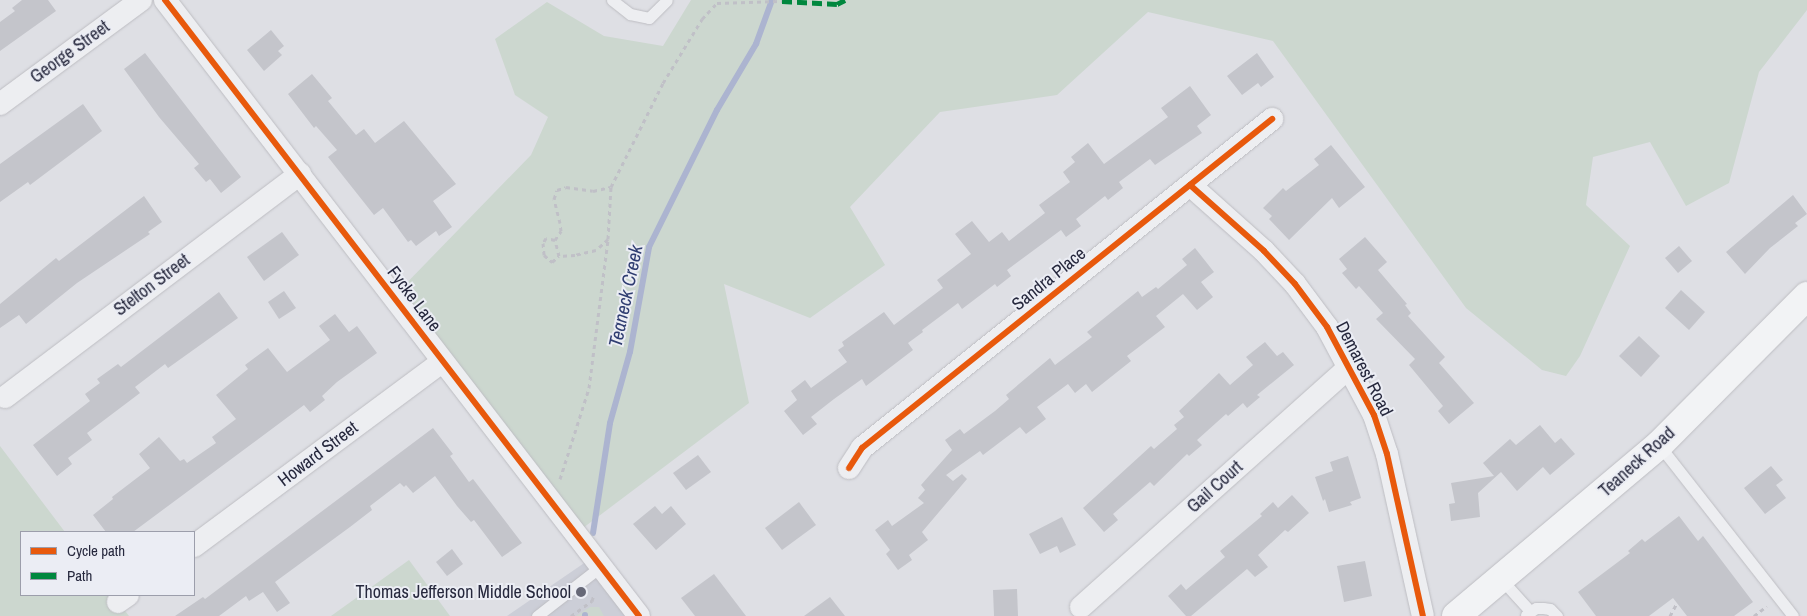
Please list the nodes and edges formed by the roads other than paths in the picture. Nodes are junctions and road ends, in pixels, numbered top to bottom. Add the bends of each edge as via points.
1 (141, 0) edge
2 (165, 0) edge
3 (612, 0) edge
4 (664, 1) edge
5 (0, 104) edge
6 (1272, 119) dead end
7 (300, 174) junction
8 (1190, 185) junction
9 (1807, 296) edge
10 (442, 362) junction
11 (1349, 367) junction
12 (5, 396) dead end
13 (1659, 445) junction
14 (849, 468) dead end
15 (195, 545) edge
16 (600, 567) junction
17 (1501, 579) junction
18 (1081, 607) dead end
19 (1528, 613) edge
20 (537, 616) edge
21 (638, 616) edge
22 (1423, 616) edge
23 (1456, 616) edge
24 (1557, 616) edge
25 (1793, 616) edge

1 - 5 street, George Street
2 - 7 street, Fycke Lane
3 - 4 lane via 630,14 649,18
6 - 8 street, Sandra Place
7 - 10 street, Fycke Lane
7 - 12 street, Stelton Street
8 - 11 street, Demarest Road via 1264,251 1295,284 1327,327
8 - 14 street, Sandra Place via 862,448
9 - 13 main road, Teaneck Road
10 - 15 street, Howard Street
10 - 16 street, Fycke Lane
11 - 18 street, Gail Court
11 - 22 street, Demarest Road via 1374,415 1387,454
13 - 17 main road, Teaneck Road
13 - 25 lane
16 - 20 lane
16 - 21 street, Fycke Lane
17 - 19 lane
17 - 23 main road, Teaneck Road
19 - 24 lane via 1543,608 1550,609

